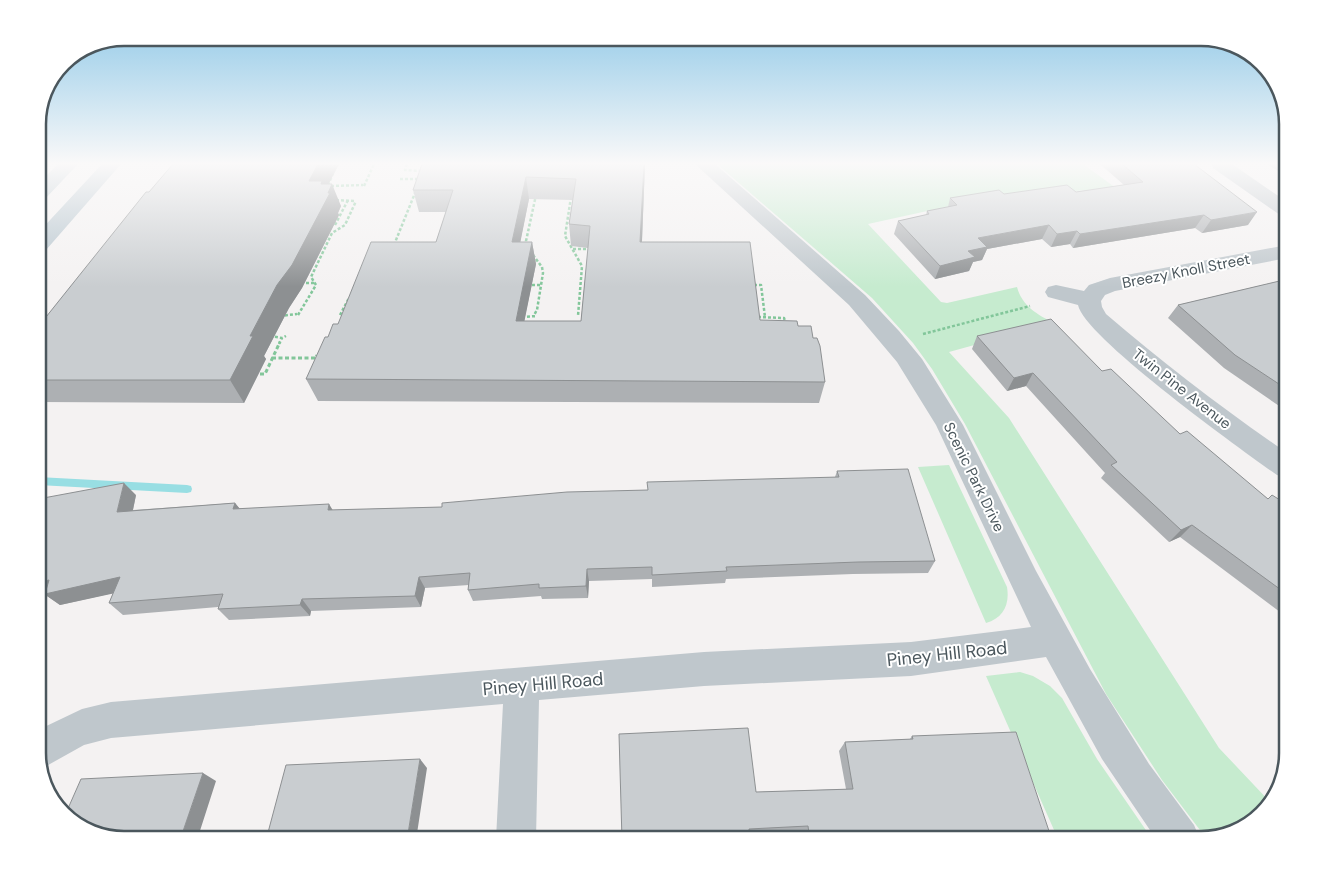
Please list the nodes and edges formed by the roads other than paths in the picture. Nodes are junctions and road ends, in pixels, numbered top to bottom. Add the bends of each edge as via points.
1 (75, 205) edge
2 (750, 205) edge
3 (46, 236) edge
4 (1279, 254) edge
5 (1056, 292) dead end
6 (1089, 300) junction
7 (1279, 461) edge
8 (1055, 640) junction
9 (522, 686) junction
10 (46, 745) edge
11 (516, 831) edge
12 (1173, 831) edge

1 - 3 main road
2 - 8 street, Scenic Park Drive via 857,300 881,324 912,364 952,431
4 - 6 street, Breezy Knoll Street via 1110,285 1097,290
5 - 6 street
6 - 7 street, Twin Pine Avenue via 1098,320 1139,356 1224,423
8 - 9 street, Piney Hill Road via 911,659 732,668
8 - 12 street, Scenic Park Drive via 1111,740
9 - 10 street, Piney Hill Road via 111,720 77,729
9 - 11 street

